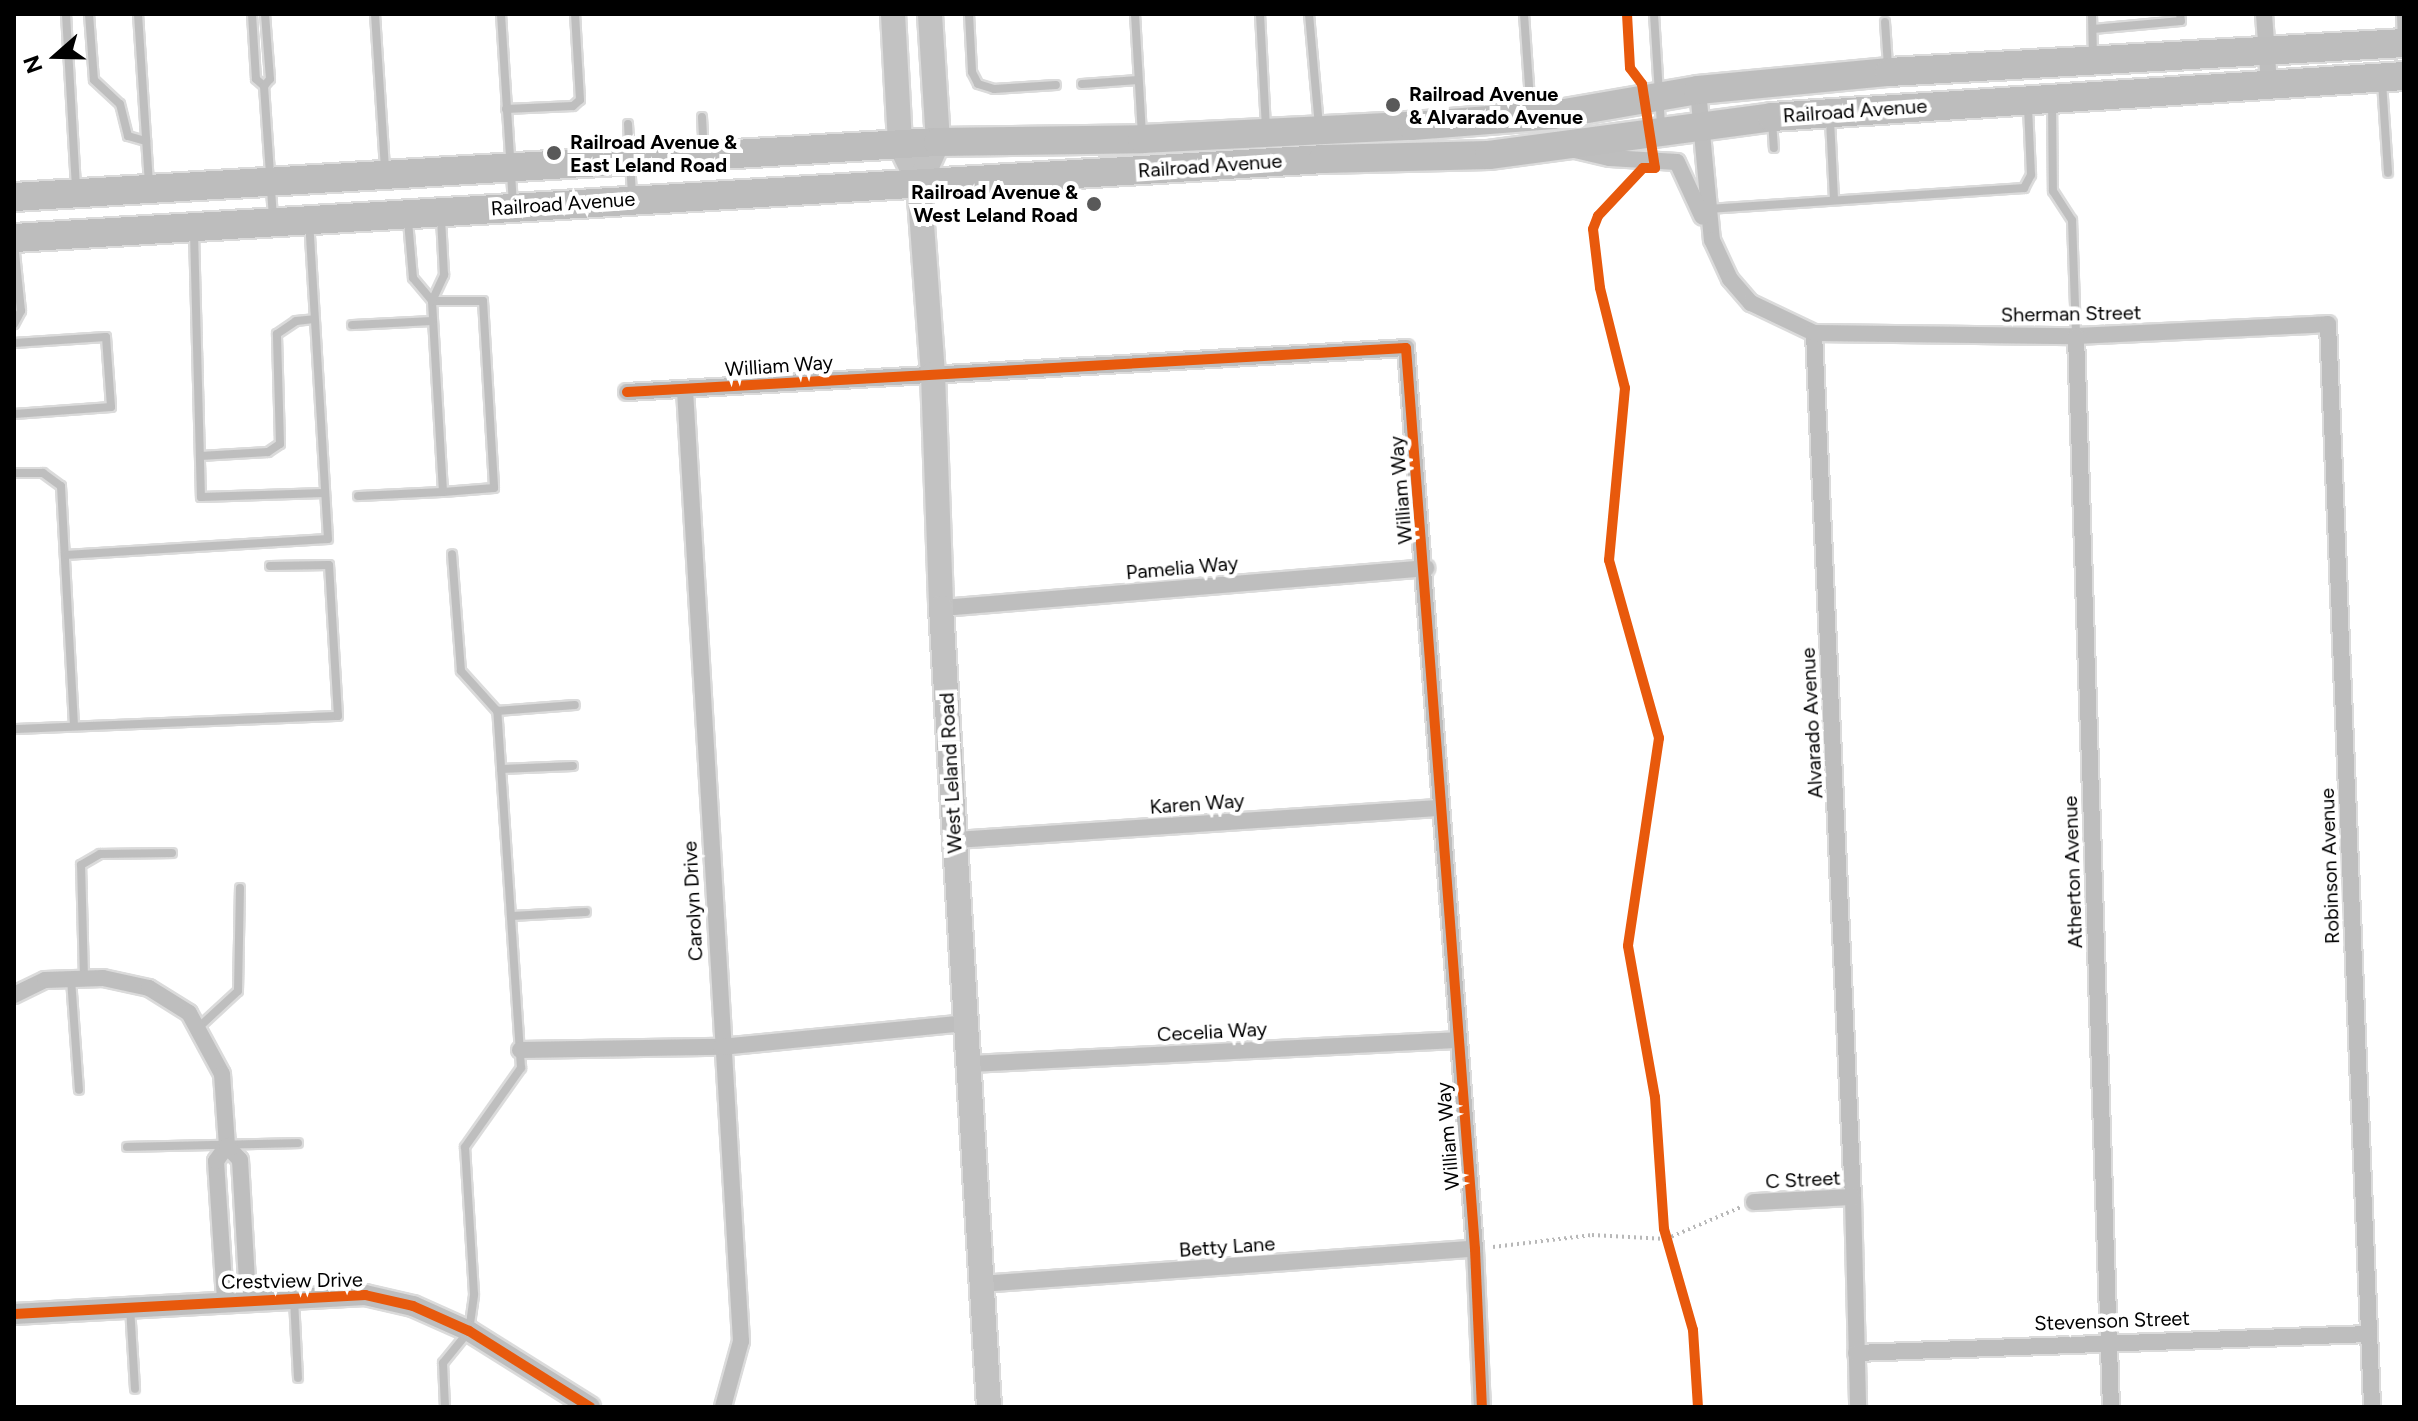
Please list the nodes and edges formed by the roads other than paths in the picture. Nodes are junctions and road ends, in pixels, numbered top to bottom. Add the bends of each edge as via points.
1 (66, 14) edge
2 (89, 14) edge
3 (138, 14) edge
4 (252, 14) edge
5 (265, 14) edge
6 (375, 14) edge
7 (501, 14) edge
8 (575, 14) edge
9 (893, 14) edge
10 (930, 14) edge
11 (969, 14) edge
12 (1135, 14) edge
13 (1260, 14) edge
14 (1309, 14) edge
15 (1524, 14) edge
16 (1654, 14) edge
17 (2092, 14) edge
18 (2180, 14) edge
19 (2264, 14) edge
20 (2401, 14) edge
21 (1885, 22) dead end
22 (2093, 29) junction
23 (2403, 43) edge
24 (2267, 47) junction
25 (2093, 58) junction
26 (1889, 72) junction
27 (2393, 77) edge
28 (1138, 80) junction
29 (1082, 84) dead end
30 (2269, 84) junction
31 (1056, 85) dead end
32 (264, 86) junction
33 (1698, 90) junction
34 (1658, 97) junction
35 (2040, 99) junction
36 (506, 109) junction
37 (1830, 113) junction
38 (702, 117) dead end
39 (1531, 117) junction
40 (1772, 117) junction
41 (628, 124) dead end
42 (1702, 126) junction
43 (1320, 130) junction
44 (1662, 130) junction
45 (1266, 132) junction
46 (1142, 139) junction
47 (146, 141) junction
48 (938, 142) junction
49 (900, 144) junction
50 (1558, 146) junction
51 (1774, 148) dead end
52 (704, 155) junction
53 (1323, 159) junction
54 (630, 160) junction
55 (510, 167) junction
56 (2388, 173) dead end
57 (385, 174) junction
58 (270, 181) junction
59 (919, 184) junction
60 (149, 188) junction
61 (108, 190) junction
62 (76, 193) junction
63 (14, 196) edge
64 (1834, 199) junction
65 (632, 200) junction
66 (513, 208) junction
67 (1708, 209) junction
68 (441, 212) junction
69 (407, 214) junction
70 (14, 215) edge
71 (308, 220) junction
72 (274, 222) junction
73 (193, 227) junction
74 (14, 240) edge
75 (1712, 240) junction
76 (432, 301) junction
77 (314, 319) junction
78 (433, 321) junction
79 (14, 324) edge
80 (2328, 324) joint
81 (352, 325) dead end
82 (1814, 333) junction
83 (2076, 336) junction
84 (14, 343) edge
85 (933, 374) junction
86 (685, 390) junction
87 (627, 392) dead end
88 (14, 414) edge
89 (200, 456) junction
90 (14, 473) edge
91 (443, 492) junction
92 (324, 493) junction
93 (358, 496) dead end
94 (452, 554) dead end
95 (65, 555) junction
96 (270, 566) dead end
97 (1426, 568) junction
98 (941, 608) junction
99 (575, 705) dead end
100 (497, 711) junction
101 (74, 725) junction
102 (14, 729) edge
103 (573, 766) dead end
104 (501, 769) junction
105 (1441, 808) junction
106 (956, 840) junction
107 (172, 853) dead end
108 (240, 888) dead end
109 (586, 912) dead end
110 (511, 916) junction
111 (78, 979) junction
112 (14, 995) edge
113 (965, 1023) junction
114 (198, 1028) junction
115 (1458, 1040) junction
116 (721, 1047) junction
117 (520, 1050) junction
118 (968, 1064) junction
119 (79, 1090) dead end
120 (298, 1143) dead end
121 (227, 1146) junction
122 (127, 1147) dead end
123 (1853, 1197) junction
124 (1754, 1202) road end
125 (243, 1225) junction
126 (220, 1227) junction
127 (1475, 1249) junction
128 (981, 1284) junction
129 (293, 1297) junction
130 (248, 1299) junction
131 (225, 1300) junction
132 (130, 1306) junction
133 (14, 1314) edge
134 (469, 1331) junction
135 (2369, 1334) junction
136 (2108, 1340) junction
137 (1856, 1353) junction
138 (298, 1378) dead end
139 (135, 1389) dead end
140 (445, 1407) edge
141 (590, 1407) edge
142 (723, 1407) edge
143 (989, 1407) edge
144 (1482, 1407) edge
145 (1858, 1407) edge
146 (2111, 1407) edge
147 (2372, 1407) edge

1 - 62 lane
2 - 47 lane via 94,80 120,104 128,136
3 - 47 lane
4 - 32 lane via 256,79
5 - 32 lane via 270,79
6 - 57 lane
7 - 36 lane
8 - 36 lane via 580,100 573,106
9 - 49 main road
10 - 48 main road
11 - 31 lane via 972,72 978,84 994,89
12 - 28 lane
13 - 45 lane
14 - 43 lane
15 - 39 lane
16 - 34 lane
17 - 22 lane
18 - 22 lane via 2181,21
19 - 24 street
20 - 23 lane
21 - 26 lane
22 - 25 lane
23 - 24 highway, Railroad Avenue
24 - 25 highway, Railroad Avenue
24 - 30 street
25 - 26 highway, Railroad Avenue
26 - 33 highway, Railroad Avenue
27 - 30 highway, Railroad Avenue
27 - 56 lane
28 - 29 lane
28 - 46 lane
30 - 35 highway, Railroad Avenue
32 - 58 lane
33 - 34 highway, Railroad Avenue
33 - 42 street
34 - 39 highway, Railroad Avenue
34 - 44 lane
35 - 37 highway, Railroad Avenue
35 - 64 lane via 2031,175 2024,188
35 - 83 lane via 2053,191 2072,220
36 - 55 lane
37 - 40 highway, Railroad Avenue
37 - 64 lane
38 - 52 lane
39 - 43 highway, Railroad Avenue
40 - 42 highway, Railroad Avenue
40 - 51 lane
41 - 54 lane
42 - 44 highway, Railroad Avenue
42 - 67 street
43 - 45 highway, Railroad Avenue
43 - 53 lane
44 - 50 highway, Railroad Avenue
45 - 46 highway, Railroad Avenue
46 - 48 highway, Railroad Avenue
47 - 60 lane
48 - 49 highway, Railroad Avenue
48 - 59 main road
49 - 52 highway, Railroad Avenue
49 - 59 main road, West Leland Road
50 - 53 highway, Railroad Avenue via 1489,155
50 - 75 street via 1610,158 1677,162 1686,172
52 - 54 highway, Railroad Avenue
53 - 59 highway, Railroad Avenue
54 - 55 highway, Railroad Avenue
54 - 65 lane
55 - 57 highway, Railroad Avenue
55 - 66 lane
57 - 58 highway, Railroad Avenue
58 - 60 highway, Railroad Avenue
58 - 72 lane
59 - 65 highway, Railroad Avenue
59 - 85 main road, West Leland Road
60 - 61 highway, Railroad Avenue
61 - 62 highway, Railroad Avenue
61 - 70 highway
62 - 63 highway, Railroad Avenue
64 - 67 lane
65 - 66 highway, Railroad Avenue
66 - 68 highway, Railroad Avenue
67 - 75 street
68 - 69 highway, Railroad Avenue
68 - 76 lane via 444,275
69 - 71 highway, Railroad Avenue
69 - 76 lane via 413,278
71 - 72 highway, Railroad Avenue
71 - 77 lane
72 - 73 highway, Railroad Avenue
73 - 74 highway, Railroad Avenue
73 - 89 lane
74 - 79 lane via 21,311
75 - 82 street via 1730,279 1751,303
76 - 78 lane
76 - 91 lane via 483,301 494,488
77 - 89 lane via 296,321 277,334 280,444 268,452
77 - 92 lane
78 - 81 lane
78 - 91 lane
80 - 83 street, Sherman Street
80 - 135 street, Robinson Avenue
82 - 83 street, Sherman Street
82 - 123 street, Alvarado Avenue
83 - 136 street, Atherton Avenue
84 - 88 lane via 106,337 111,407
85 - 86 street, William Way
85 - 97 street, William Way via 1406,348
85 - 98 main road, West Leland Road
86 - 87 street, William Way
86 - 116 street, Carolyn Drive
89 - 92 lane via 201,497
90 - 95 lane via 43,473 61,486
91 - 93 lane
92 - 95 lane via 328,539
94 - 100 lane via 461,671
95 - 101 lane
96 - 101 lane via 329,565 338,716
97 - 98 street, Pamelia Way
97 - 105 street, William Way
98 - 106 main road, West Leland Road
99 - 100 lane
100 - 104 lane
101 - 102 lane
103 - 104 lane
104 - 110 lane
105 - 106 street, Karen Way
105 - 115 street, William Way
106 - 113 main road, West Leland Road
107 - 111 lane via 100,854 81,865
108 - 114 lane via 238,991
109 - 110 lane
110 - 117 lane
111 - 112 street via 45,980
111 - 114 street via 149,988 189,1013
111 - 119 lane
113 - 116 street
113 - 118 main road, West Leland Road
114 - 121 street via 222,1074
115 - 118 street, Cecelia Way
115 - 127 street, William Way
116 - 117 street
116 - 142 street, Carolyn Drive via 741,1341
117 - 134 lane via 521,1068 465,1147 474,1294
118 - 128 main road, West Leland Road
120 - 121 lane
121 - 122 lane
121 - 125 street via 240,1160
121 - 126 street via 216,1161
123 - 124 street, C Street
123 - 137 street, Alvarado Avenue
125 - 126 lane
125 - 130 street
126 - 131 street
127 - 128 street, Betty Lane
127 - 144 street, William Way
128 - 143 main road, West Leland Road
129 - 130 street, Crestview Drive
129 - 134 street, Crestview Drive via 365,1295 413,1306
129 - 138 lane
130 - 131 street, Crestview Drive
131 - 132 street, Crestview Drive
132 - 133 street, Crestview Drive
132 - 139 lane
134 - 140 lane via 443,1363
134 - 141 street, Crestview Drive
135 - 136 street, Stevenson Street
135 - 147 street, Robinson Avenue
136 - 137 street, Stevenson Street
136 - 146 street, Atherton Avenue
137 - 145 street, Alvarado Avenue

